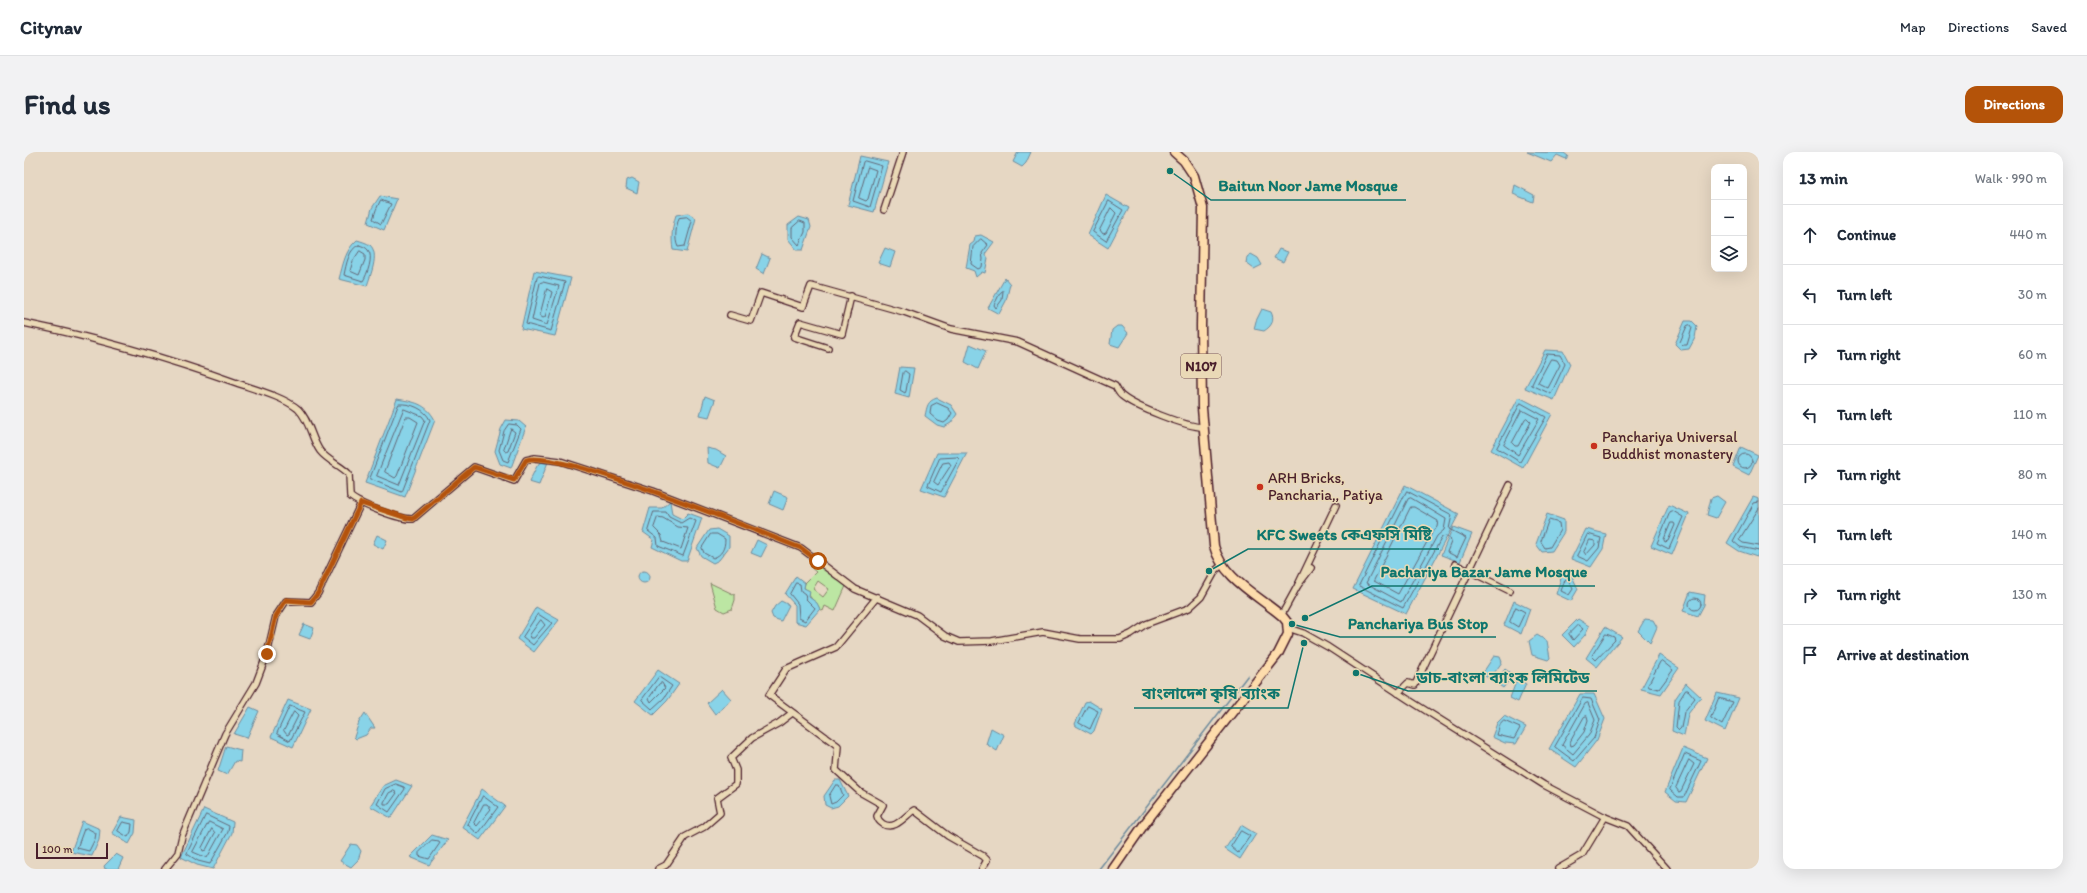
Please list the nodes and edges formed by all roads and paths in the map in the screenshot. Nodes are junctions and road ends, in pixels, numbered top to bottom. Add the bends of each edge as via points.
1 (903, 152) edge
2 (1174, 152) edge
3 (884, 210) dead end
4 (851, 296) junction
5 (730, 315) dead end
6 (24, 323) edge
7 (828, 348) dead end
8 (1203, 427) junction
9 (1510, 485) dead end
10 (361, 503) junction
11 (1336, 505) dead end
12 (1455, 564) dead end
13 (1222, 565) junction
14 (1311, 568) dead end
15 (1469, 570) junction
16 (1298, 585) junction
17 (1510, 591) dead end
18 (877, 597) junction
19 (1281, 616) junction
20 (1288, 628) junction
21 (1398, 693) junction
22 (792, 713) junction
23 (1605, 817) junction
24 (165, 869) edge
25 (658, 869) edge
26 (982, 869) edge
27 (1113, 869) edge
28 (1558, 869) edge
29 (1667, 869) edge

1 - 3 street
2 - 8 highway, N107 via 1194,176 1202,208
4 - 5 street via 811,286 803,307 761,293 751,321
4 - 7 street via 842,334 800,322 794,337
4 - 8 street via 951,329 1018,342 1114,386 1122,396 1142,407 1189,426
6 - 10 street via 139,350 259,391 291,405 307,420 320,451 349,474 350,496
8 - 13 highway, N107 via 1211,526 1216,553
9 - 15 street
10 - 18 street via 413,519 472,467 514,480 526,460 547,459 653,492 801,548 848,584
10 - 24 street via 318,593 311,602 286,600 276,616 267,654 256,683 225,734 182,836 178,854
11 - 16 street
12 - 15 street
13 - 18 street via 1216,570 1201,597 1189,608 1146,624 1120,639 1080,639 1044,632 992,641 960,642 945,636 917,615
13 - 19 highway, N107
14 - 16 street
15 - 17 street
15 - 21 street via 1415,685 1408,683
16 - 19 street
18 - 22 street via 836,647 786,669 769,695
19 - 20 highway, N107 via 1287,622
20 - 21 street via 1328,647
20 - 27 highway via 1286,641 1271,665 1162,802
21 - 23 street via 1544,785
22 - 25 street via 752,738 731,758 736,770 736,784 717,798 720,813 704,827 685,836 666,864
22 - 26 street via 838,746 836,770 860,792 882,805 877,816 882,823 894,826 914,810 948,836 983,856 987,860
23 - 28 street via 1582,855
23 - 29 street via 1628,826

